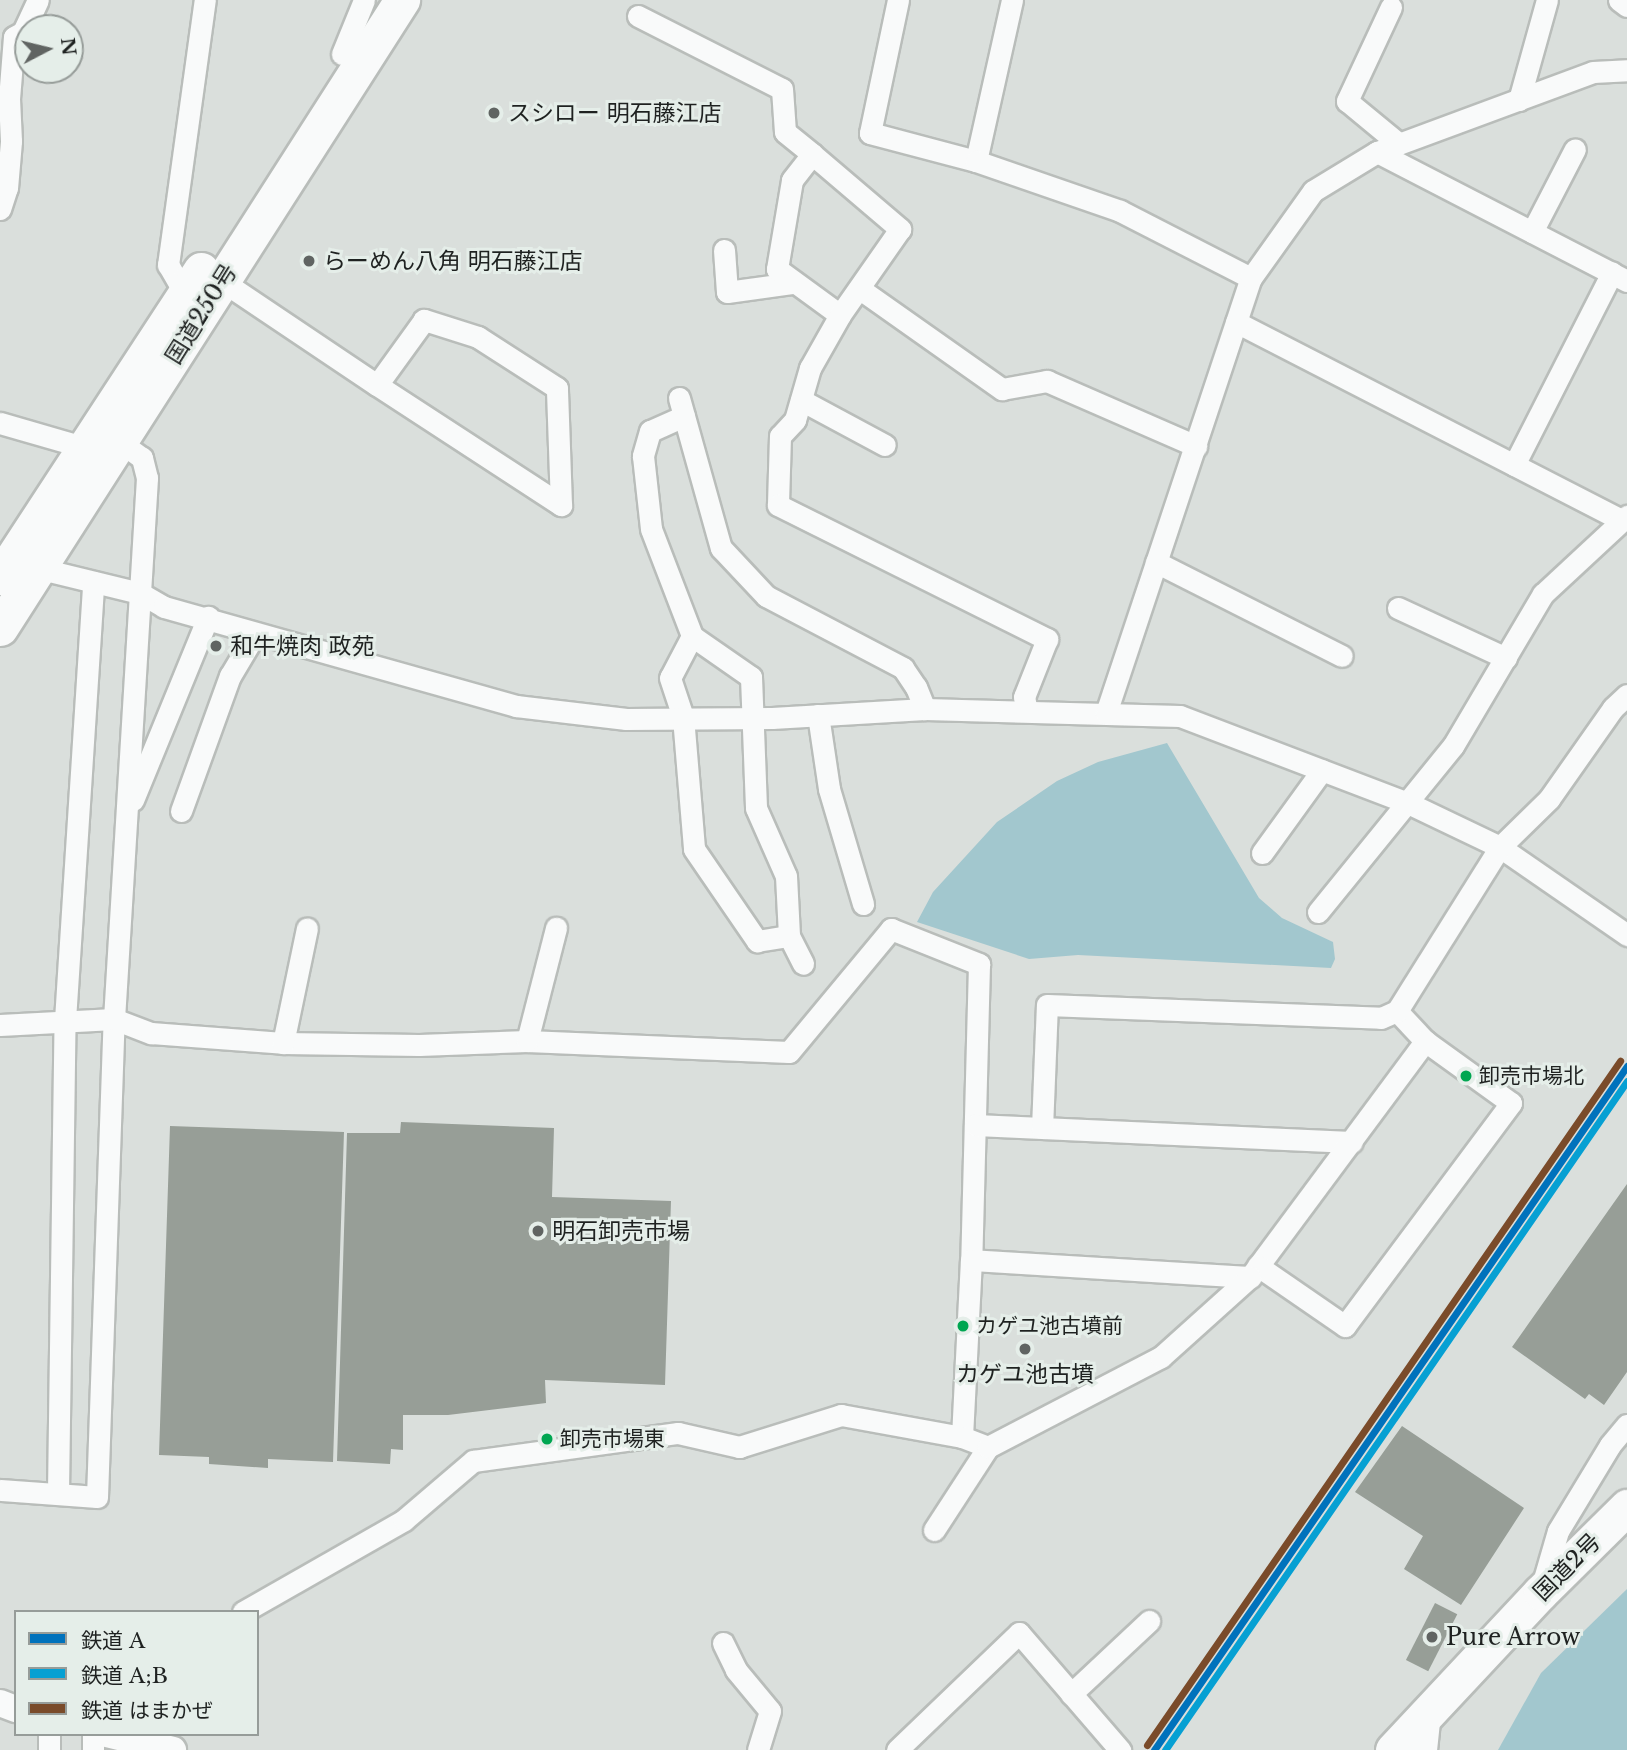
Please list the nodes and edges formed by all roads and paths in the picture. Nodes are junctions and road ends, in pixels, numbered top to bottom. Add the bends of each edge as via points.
1 (38, 0) edge
2 (205, 0) edge
3 (422, 0) edge
4 (898, 0) edge
5 (1012, 0) edge
6 (1547, 0) edge
7 (1619, 0) edge
8 (382, 6) edge
9 (1627, 6) edge
10 (1391, 7) dead end
11 (638, 16) dead end
12 (1627, 70) edge
13 (1519, 100) junction
14 (1399, 144) junction
15 (1575, 149) dead end
16 (1377, 152) junction
17 (812, 154) junction
18 (975, 161) junction
19 (0, 209) edge
20 (1532, 232) junction
21 (724, 250) dead end
22 (1620, 277) edge
23 (1251, 278) junction
24 (222, 281) junction
25 (793, 283) junction
26 (859, 289) junction
27 (186, 294) junction
28 (840, 315) junction
29 (1236, 322) junction
30 (377, 385) junction
31 (801, 400) junction
32 (0, 423) edge
33 (120, 442) junction
34 (885, 445) dead end
35 (1196, 446) junction
36 (83, 447) junction
37 (1514, 465) junction
38 (1624, 518) edge
39 (1156, 562) junction
40 (12, 566) edge
41 (93, 582) junction
42 (140, 593) junction
43 (1398, 608) dead end
44 (208, 617) junction
45 (0, 628) edge
46 (255, 634) junction
47 (692, 636) junction
48 (1342, 656) dead end
49 (1506, 658) junction
50 (1627, 695) edge
51 (925, 709) junction
52 (1027, 711) junction
53 (1106, 713) junction
54 (818, 715) junction
55 (683, 717) junction
56 (754, 718) junction
57 (1322, 769) junction
58 (1408, 803) junction
59 (181, 811) dead end
60 (127, 814) junction
61 (1500, 847) junction
62 (1262, 853) dead end
63 (863, 904) dead end
64 (1318, 912) dead end
65 (307, 928) dead end
66 (556, 928) dead end
67 (1627, 935) edge
68 (789, 936) junction
69 (803, 964) dead end
70 (1397, 1011) junction
71 (114, 1019) junction
72 (65, 1020) junction
73 (0, 1025) edge
74 (527, 1041) junction
75 (1425, 1041) junction
76 (283, 1043) junction
77 (975, 1125) junction
78 (1042, 1128) junction
79 (1352, 1142) junction
80 (971, 1260) junction
81 (1254, 1271) junction
82 (1627, 1425) edge
83 (962, 1437) junction
84 (988, 1447) junction
85 (0, 1490) edge
86 (58, 1492) junction
87 (1627, 1507) edge
88 (934, 1530) dead end
89 (1541, 1592) junction
90 (246, 1610) edge
91 (1149, 1620) dead end
92 (723, 1643) dead end
93 (1071, 1695) junction
94 (1430, 1711) junction
95 (107, 1736) edge
96 (112, 1736) edge
97 (93, 1750) edge
98 (173, 1750) edge
99 (758, 1750) edge
100 (897, 1750) edge
101 (1120, 1750) edge
102 (1393, 1750) edge
103 (1426, 1750) edge

1 - 19 street via 23,32 14,37 9,99 12,141
2 - 27 street via 168,265
3 - 8 street via 417,7
4 - 18 street via 870,133
5 - 18 street
6 - 13 street
7 - 9 street
8 - 24 highway, 国道250号
8 - 27 highway, 国道250号 via 342,54
10 - 14 street via 1347,101
11 - 17 street via 782,89 785,132
12 - 13 street via 1594,72
13 - 14 street
14 - 16 street
15 - 20 street
16 - 20 street
16 - 23 street via 1313,191
17 - 25 street via 792,180 777,269
17 - 26 street via 900,229
18 - 23 street via 1120,211
20 - 22 street
21 - 25 street via 727,292
22 - 37 street
23 - 29 street
24 - 30 street
24 - 33 highway, 国道250号
25 - 28 street
26 - 28 street
26 - 35 street via 1002,389 1047,380
27 - 36 highway, 国道250号
28 - 31 street via 810,368
29 - 35 street
29 - 37 street
30 - 30 street via 504,467 561,505 557,388 478,337 424,320
31 - 34 street
31 - 52 street via 795,420 780,436 778,505 1047,639 1024,697
32 - 36 street
33 - 40 highway, 国道250号
33 - 42 street via 142,458 147,478
35 - 39 street
36 - 40 highway, 国道250号
37 - 38 street
38 - 49 street via 1543,594
39 - 48 street
39 - 53 street
40 - 41 street
40 - 45 highway, 国道250号
41 - 42 street
41 - 72 street
42 - 44 street via 164,607
42 - 60 street
43 - 49 street
44 - 46 street
44 - 60 street
46 - 55 street via 516,706 626,719
46 - 59 street via 230,676
47 - 51 street via 651,529 643,456 650,431 681,407 721,548 766,596 903,668
47 - 55 street via 670,678
47 - 56 street via 751,677
49 - 58 street via 1453,746
50 - 61 street via 1549,799
51 - 52 street
51 - 54 street
52 - 53 street
53 - 57 street via 1180,716
54 - 56 street
54 - 63 street via 829,789
55 - 56 street
55 - 68 street via 694,849 757,941
56 - 68 street via 756,808 786,876
57 - 58 street
57 - 62 street
58 - 61 street
58 - 64 street
60 - 71 street
61 - 67 street
61 - 70 street
65 - 76 street
66 - 74 street
68 - 69 street
70 - 75 street
70 - 78 street via 1381,1018 1047,1004
71 - 72 street
71 - 76 street via 151,1033
71 - 86 street via 97,1497
72 - 73 street
72 - 86 street
74 - 76 street
74 - 77 street via 789,1052 891,929 979,964
75 - 79 street
75 - 81 street via 1511,1103 1345,1326
77 - 78 street
77 - 80 street
78 - 79 street
79 - 81 street
80 - 81 street
80 - 83 street
81 - 84 street via 1161,1357
82 - 89 street via 1558,1531
83 - 84 street
83 - 90 street via 841,1415 738,1447 678,1433 473,1461 404,1520
84 - 88 street
85 - 86 street
87 - 89 highway, 国道2号
89 - 94 highway, 国道2号
91 - 93 street
92 - 99 street via 736,1670 770,1711
93 - 100 street via 1019,1633
93 - 101 street
94 - 102 highway, 国道2号
94 - 103 street
95 - 97 street
96 - 98 street

